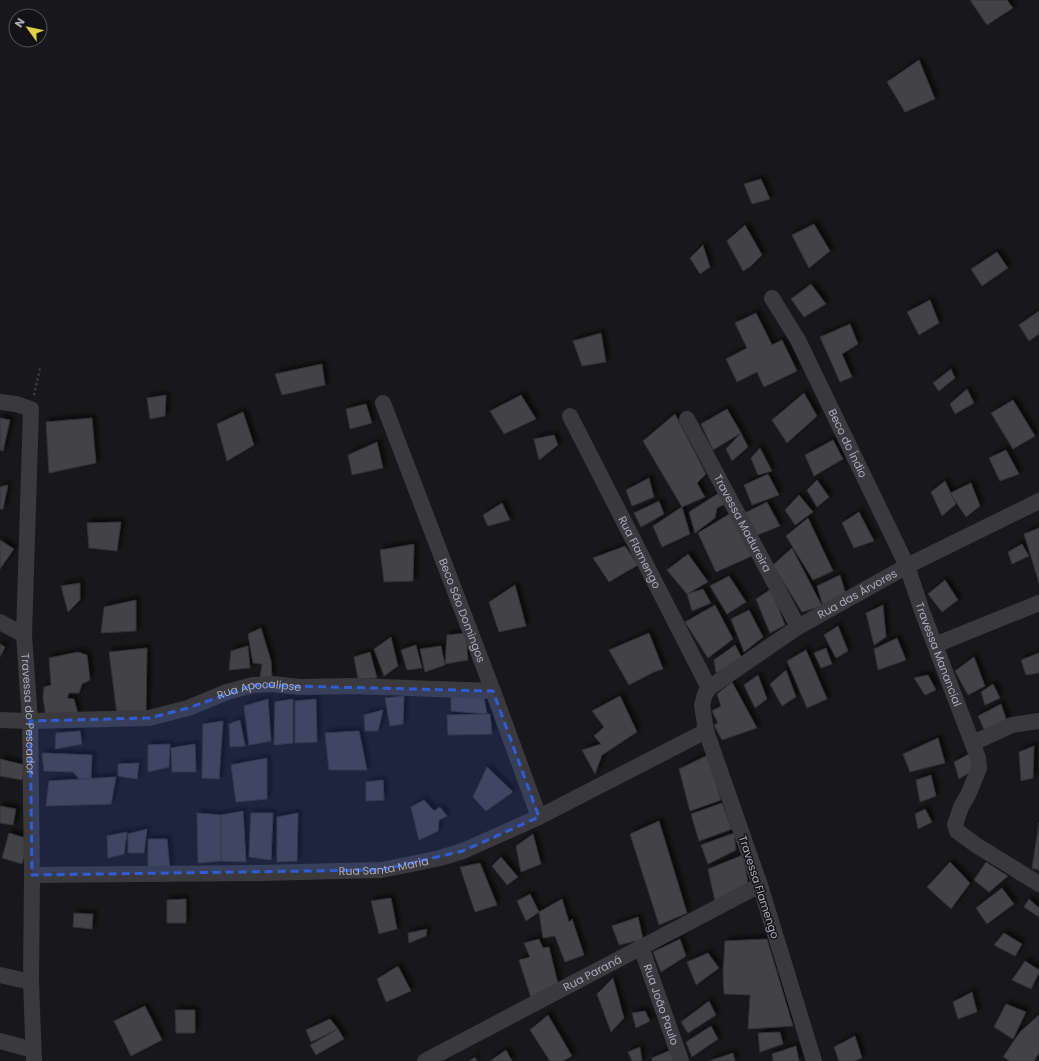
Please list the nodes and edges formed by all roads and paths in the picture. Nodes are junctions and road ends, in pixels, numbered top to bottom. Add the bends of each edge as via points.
1 (772, 298) dead end
2 (40, 368) dead end
3 (0, 402) edge
4 (384, 403) dead end
5 (31, 409) junction
6 (570, 416) dead end
7 (687, 419) dead end
8 (1039, 501) edge
9 (907, 566) junction
10 (1039, 603) edge
11 (0, 622) edge
12 (798, 627) junction
13 (24, 636) junction
14 (935, 645) junction
15 (709, 688) junction
16 (493, 691) junction
17 (0, 720) edge
18 (30, 721) junction
19 (1039, 721) edge
20 (706, 732) junction
21 (973, 742) junction
22 (539, 817) junction
23 (32, 875) junction
24 (1039, 884) edge
25 (760, 885) junction
26 (641, 947) junction
27 (0, 975) edge
28 (31, 982) junction
29 (0, 1041) edge
30 (34, 1056) edge
31 (425, 1061) edge
32 (681, 1061) edge
33 (814, 1061) edge

1 - 9 street, Beco do Índio via 798,340
2 - 5 path
3 - 5 street
4 - 16 street, Beco São Domingos
5 - 13 street, Travessa do Pescador
6 - 15 street, Rua Flamengo
7 - 12 street, Travessa Madureira
8 - 9 street, Rua das Árvores
9 - 12 street, Rua das Árvores
9 - 14 street, Travessa Manancial
10 - 14 street
11 - 13 street
12 - 15 street, Rua das Árvores
13 - 18 street, Travessa do Pescador
14 - 21 street, Travessa Manancial
15 - 20 street, Travessa Flamengo via 703,699
16 - 18 street, Rua Apocalipse via 253,685 227,692 188,708 149,718
16 - 22 street, Beco São Domingos
17 - 18 street, Rua Apocalipse
18 - 23 street, Travessa do Pescador
19 - 21 street via 1012,726
20 - 22 street, Rua Santa Maria
20 - 25 street, Travessa Flamengo
21 - 24 street, Travessa Manancial via 979,768 961,807 955,825 957,831
22 - 23 street, Rua Santa Maria via 463,851 381,870
23 - 28 street, Travessa do Pescador
25 - 26 street, Rua Paraná
25 - 33 street, Travessa Flamengo
26 - 31 street, Rua Paraná
26 - 32 street, Rua João Paulo
27 - 28 street
28 - 30 street, Travessa do Pescador
29 - 30 street

